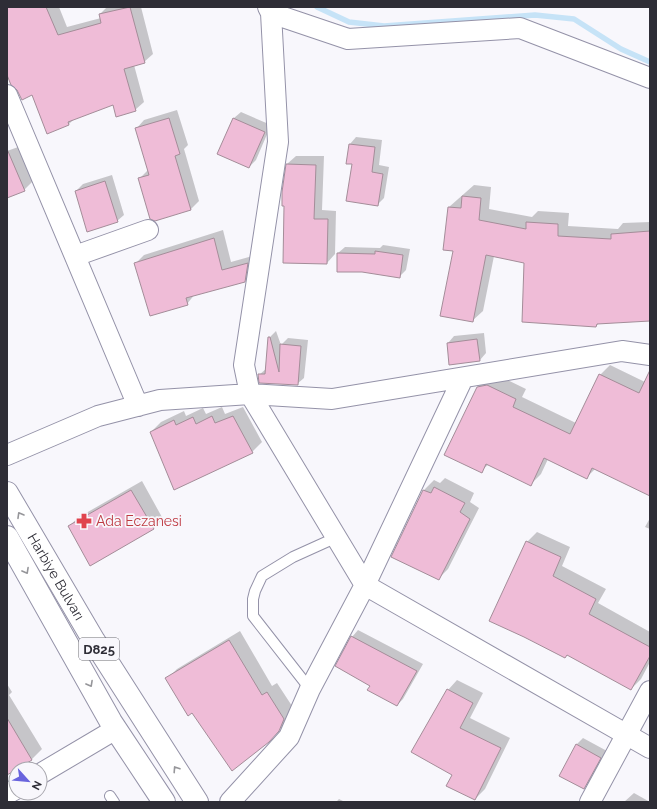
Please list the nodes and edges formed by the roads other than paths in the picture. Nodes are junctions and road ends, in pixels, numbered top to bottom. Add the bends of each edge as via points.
1 (270, 10) edge
2 (650, 78) edge
3 (7, 95) edge
4 (148, 230) dead end
5 (75, 256) junction
6 (650, 355) edge
7 (463, 378) junction
8 (250, 394) junction
9 (138, 406) junction
10 (7, 455) edge
11 (7, 493) edge
12 (7, 537) edge
13 (335, 538) junction
14 (365, 585) junction
15 (310, 689) junction
16 (650, 691) edge
17 (116, 729) junction
18 (627, 735) junction
19 (650, 748) edge
20 (48, 769) edge
21 (164, 802) edge
22 (197, 802) edge
23 (230, 802) edge
24 (590, 802) edge

1 - 2 street via 348,39 520,28
1 - 8 street via 278,142 244,365
3 - 5 street
4 - 5 street
5 - 9 street
6 - 7 street via 622,351
7 - 8 street via 332,399
7 - 14 street
8 - 9 street via 160,400
8 - 13 street
9 - 10 street via 98,416
22 -> 11 main road, Harbiye Bulvarı / D825 via 94,641
12 -> 17 main road, Harbiye Bulvarı / D825
13 - 14 street
13 - 15 lane via 293,557 262,576 253,599 253,616
14 - 15 street
14 - 18 street
15 - 23 street via 289,737
16 - 18 street
17 - 20 street
17 - 21 main road, Harbiye Bulvarı / D825
18 - 19 street
18 - 24 street

